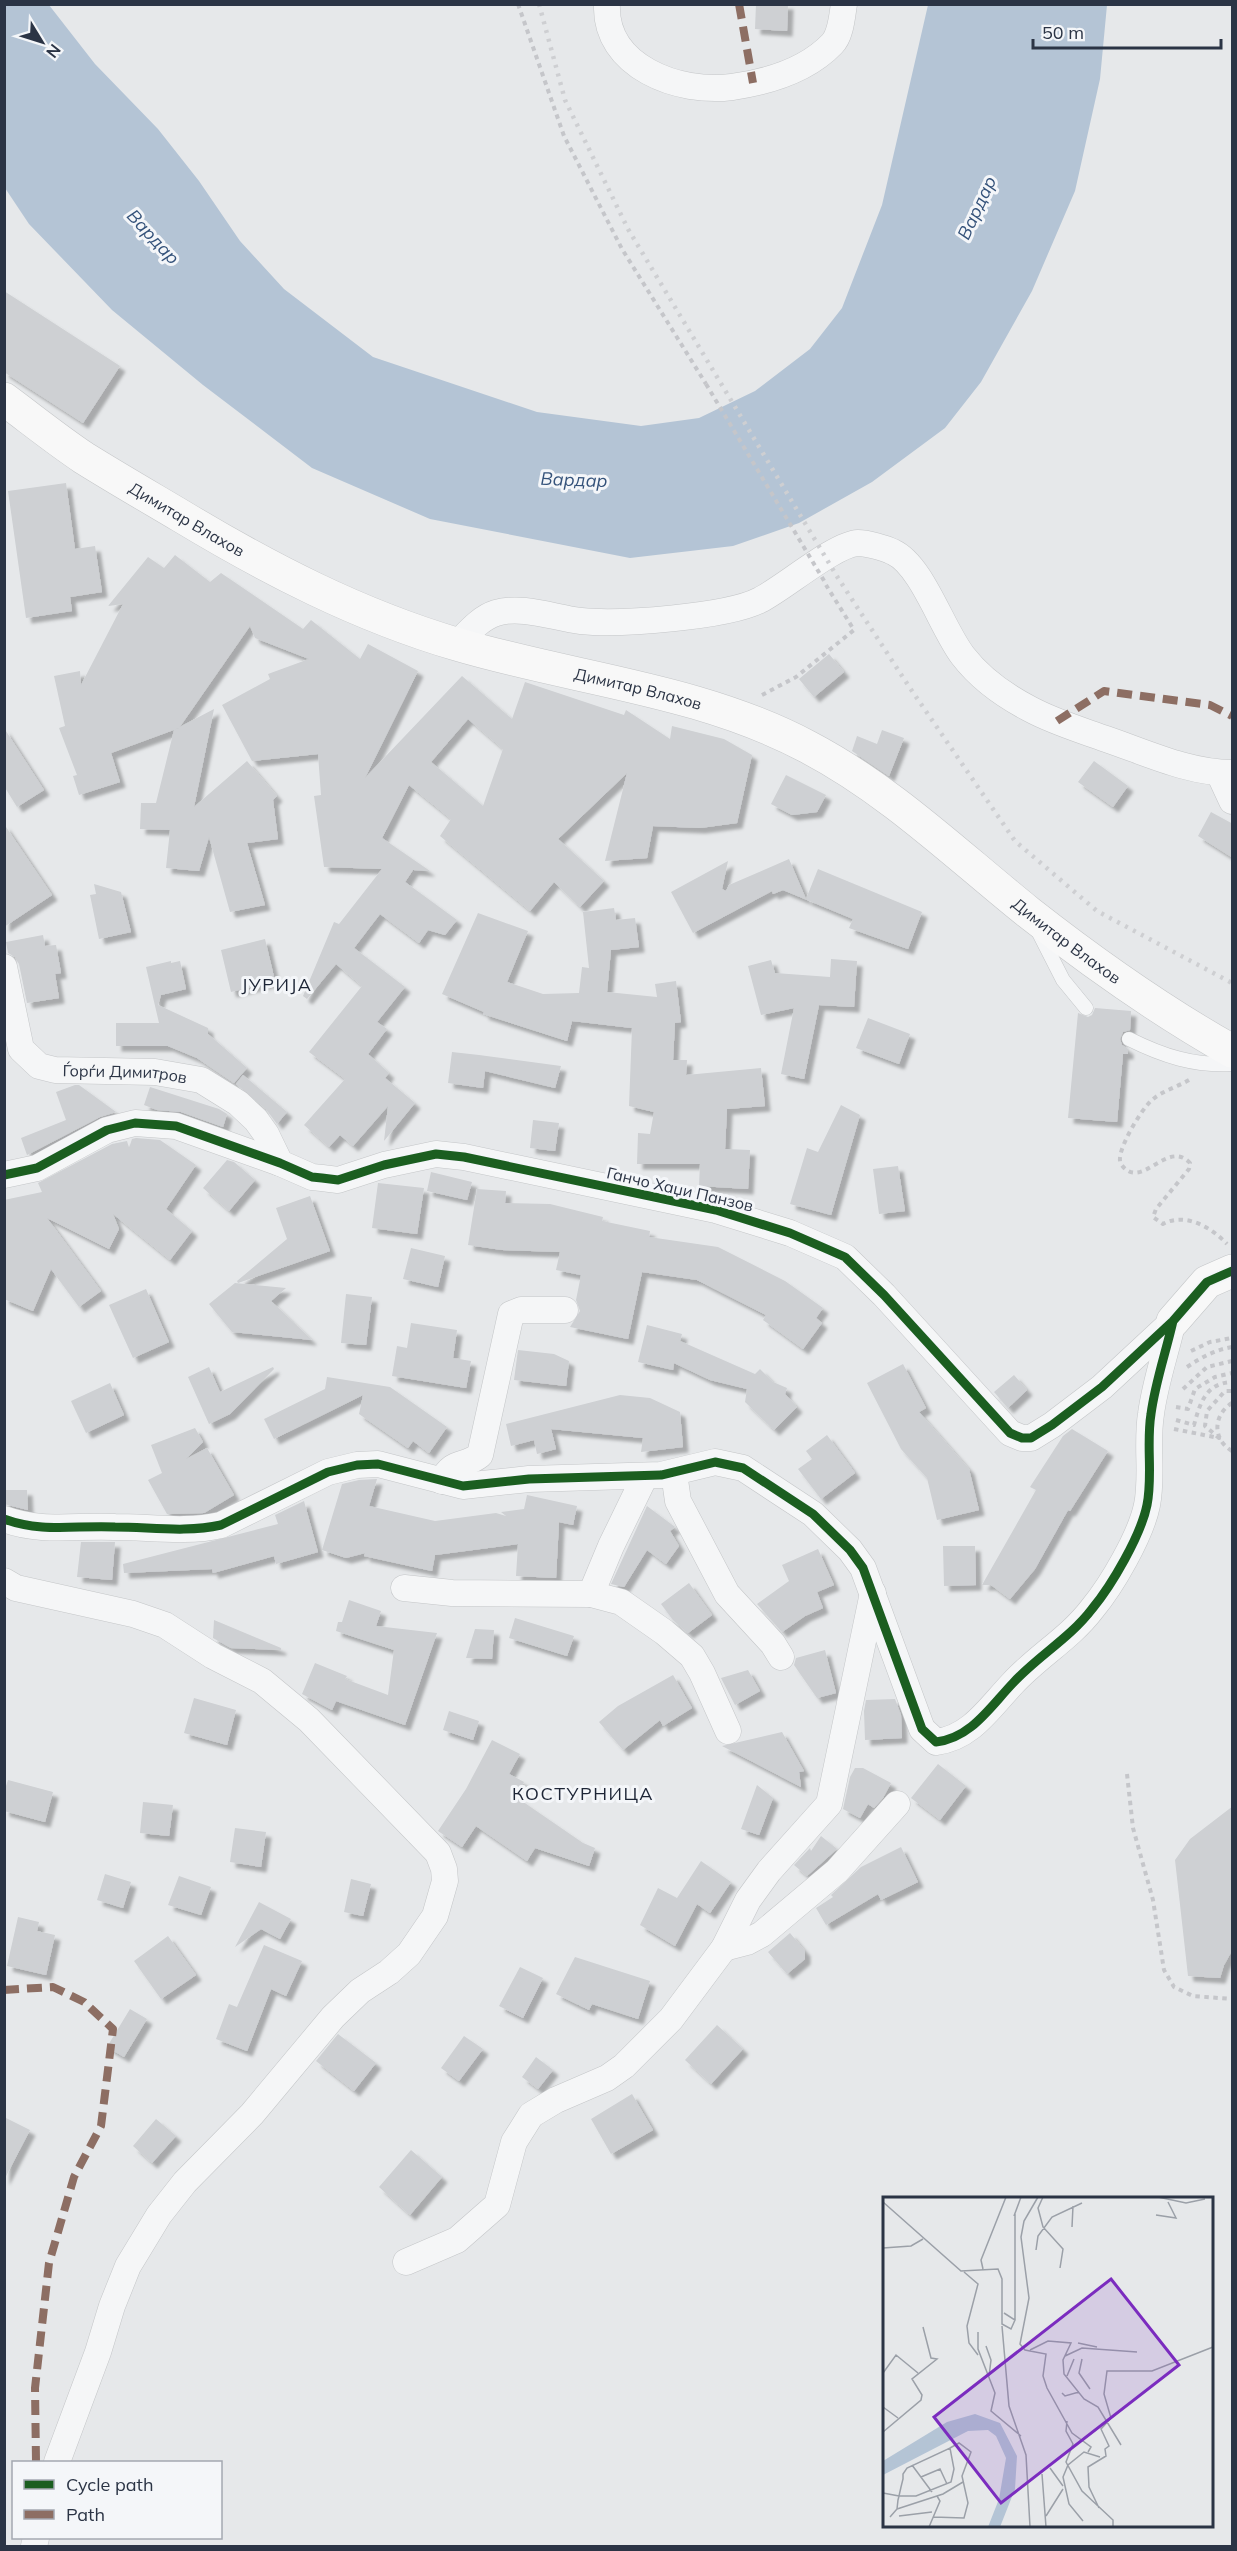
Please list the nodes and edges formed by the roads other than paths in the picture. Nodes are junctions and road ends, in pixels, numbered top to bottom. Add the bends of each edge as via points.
1 (607, 4) edge
2 (844, 4) edge
3 (4, 399) edge
4 (457, 644) junction
5 (1226, 773) edge
6 (1233, 801) edge
7 (1030, 913) junction
8 (4, 967) edge
9 (1086, 1008) dead end
10 (1129, 1039) dead end
11 (1220, 1058) edge
12 (1233, 1064) edge
13 (280, 1162) junction
14 (4, 1175) edge
15 (1233, 1270) edge
16 (564, 1310) dead end
17 (1173, 1322) junction
18 (674, 1473) junction
19 (645, 1476) junction
20 (442, 1481) junction
21 (4, 1519) edge
22 (4, 1581) edge
23 (404, 1588) dead end
24 (873, 1593) junction
25 (591, 1594) junction
26 (782, 1657) dead end
27 (728, 1731) dead end
28 (897, 1804) dead end
29 (724, 1948) junction
30 (406, 2262) dead end
31 (58, 2461) edge

1 - 2 street via 606,20 620,50 642,69 668,81 730,87 777,77 804,64 834,42
3 - 4 main road, Димитар Влахов via 82,457 257,561 379,618
4 - 5 street via 495,613 514,611 581,621 630,622 739,607 758,602 818,562 858,543 894,552 909,564 948,635 976,672 1029,709 1178,764
4 - 7 main road, Димитар Влахов via 713,707 770,729 810,748 903,809
5 - 6 street
7 - 9 lane via 1063,980
7 - 11 main road, Димитар Влахов via 1186,1025
8 - 13 street, Ѓорѓи Димитров via 21,1048 39,1066 55,1070 155,1072 201,1080 238,1103 256,1120
10 - 11 lane via 1179,1060
11 - 12 lane
13 - 14 street via 176,1126 135,1123 107,1130 37,1168
13 - 17 street, Ганчо Хаџи Панзов via 312,1177 339,1180 436,1154 464,1156 717,1210 790,1233 844,1257 868,1278 988,1411 1010,1433 1022,1438 1031,1438 1077,1407
15 - 17 main road via 1207,1281
16 - 20 street via 521,1310 511,1314 480,1455 448,1469
17 - 24 street via 1151,1414 1147,1504 1133,1540 1093,1609 1064,1640 1012,1683 993,1707 950,1741 936,1742 922,1729
18 - 19 street
18 - 24 street via 715,1462 744,1468 813,1514 850,1550
18 - 26 street via 678,1501 727,1594
19 - 20 street via 529,1479 463,1486
19 - 25 street
20 - 21 street via 378,1464 357,1465 328,1472 221,1525 202,1529 41,1529
22 - 31 street via 16,1588 165,1625 262,1681 309,1720 438,1853 445,1881 435,1916 409,1954 333,2017 252,2114 184,2182 159,2215 128,2266
23 - 25 street via 452,1593
24 - 29 street via 829,1804 769,1871 748,1900
25 - 27 street via 621,1602 692,1656
28 - 29 street via 837,1871 762,1934
29 - 30 street via 671,2019 624,2066 531,2115 514,2142 497,2205 457,2240

